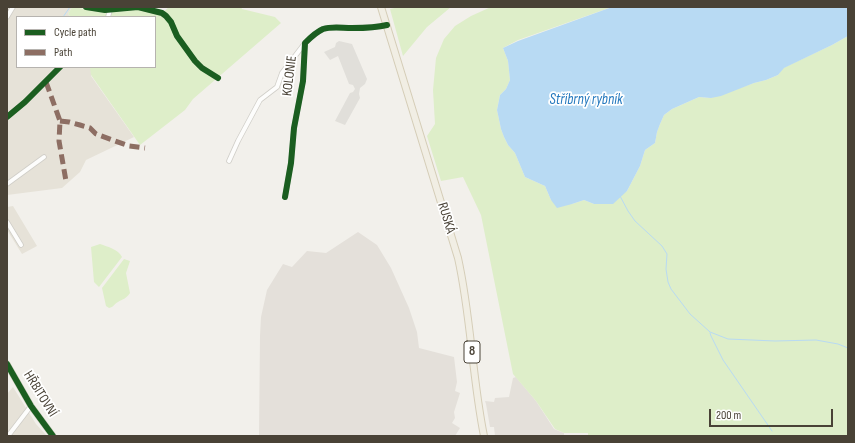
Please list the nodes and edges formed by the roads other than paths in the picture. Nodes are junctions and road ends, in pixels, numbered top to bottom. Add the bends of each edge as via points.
1 (12, 7) edge
2 (86, 7) edge
3 (381, 7) edge
4 (110, 10) junction
5 (108, 16) edge
6 (7, 17) edge
7 (387, 25) junction
8 (305, 43) junction
9 (59, 68) edge
10 (218, 78) dead end
11 (7, 117) edge
12 (44, 157) dead end
13 (229, 161) dead end
14 (7, 184) edge
15 (285, 197) dead end
16 (7, 222) edge
17 (21, 245) dead end
18 (7, 364) edge
19 (31, 406) junction
20 (8, 436) edge
21 (53, 436) edge
22 (484, 436) edge

1 - 6 street
2 - 4 street
3 - 7 main road, RUSKÁ / 8
4 - 5 street
4 - 10 street via 138,7 162,13 171,22 177,36 195,61
7 - 8 street, KOLONIE via 324,28
7 - 22 main road, RUSKÁ / 8 via 458,258
8 - 13 street, KOLONIE via 282,73 277,87 260,100
8 - 15 street, KOLONIE via 303,81
9 - 11 street
12 - 14 street
16 - 17 street
18 - 19 street, HŘBITOVNÍ
19 - 20 street
19 - 21 street, HŘBITOVNÍ

